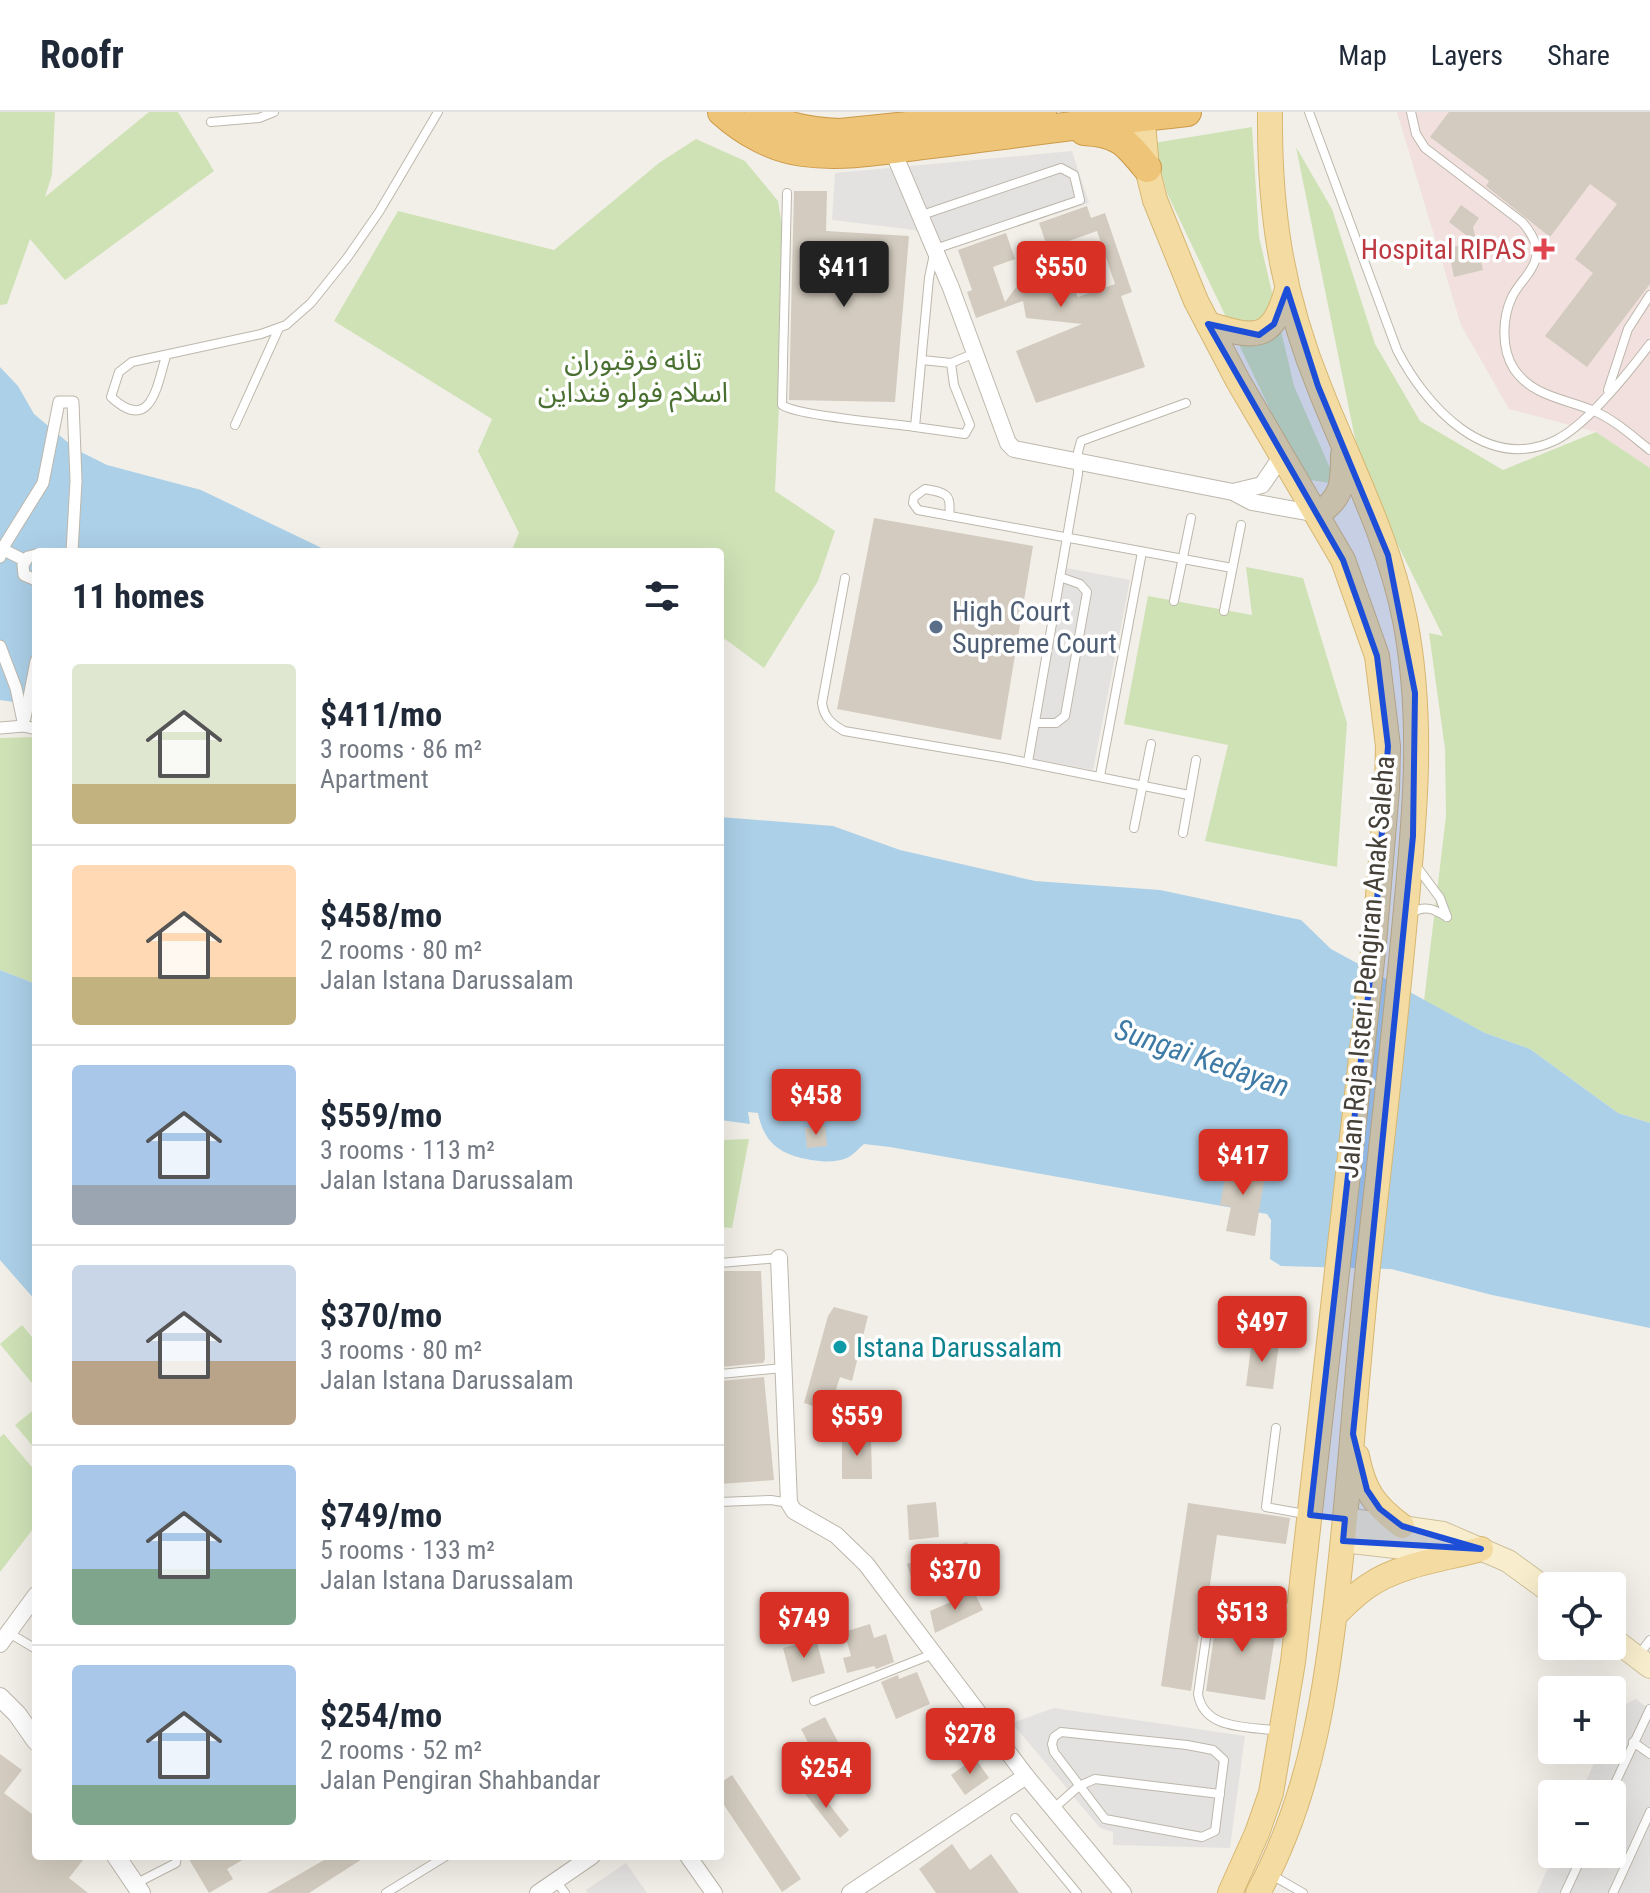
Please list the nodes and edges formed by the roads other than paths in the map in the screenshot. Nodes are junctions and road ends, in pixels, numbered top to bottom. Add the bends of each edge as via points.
1 (274, 112) edge
2 (438, 112) edge
3 (722, 112) edge
4 (759, 112) edge
5 (947, 112) edge
6 (1187, 112) edge
7 (1270, 112) edge
8 (1309, 112) edge
9 (1411, 112) edge
10 (1142, 114) edge
11 (1053, 121) edge
12 (211, 122) dead end
13 (890, 139) junction
14 (1147, 168) junction
15 (787, 193) dead end
16 (922, 215) junction
17 (935, 249) junction
18 (1287, 289) junction
19 (1650, 295) edge
20 (1208, 324) junction
21 (279, 328) junction
22 (1650, 344) edge
23 (975, 353) junction
24 (166, 356) junction
25 (922, 360) junction
26 (951, 363) junction
27 (1607, 394) junction
28 (1186, 403) dead end
29 (1593, 410) junction
30 (235, 425) dead end
31 (915, 427) junction
32 (1342, 441) junction
33 (1650, 450) edge
34 (1283, 454) junction
35 (1078, 463) junction
36 (1233, 492) junction
37 (1318, 514) junction
38 (949, 516) junction
39 (1191, 518) dead end
40 (1241, 525) dead end
41 (1067, 538) junction
42 (72, 548) edge
43 (1142, 552) junction
44 (1, 553) edge
45 (30, 558) edge
46 (1183, 559) junction
47 (1232, 568) junction
48 (1060, 577) junction
49 (32, 578) edge
50 (845, 578) dead end
51 (1174, 601) dead end
52 (1224, 611) dead end
53 (0, 646) edge
54 (32, 706) edge
55 (1035, 723) junction
56 (0, 728) edge
57 (30, 728) edge
58 (1151, 744) dead end
59 (1196, 760) dead end
60 (1028, 762) junction
61 (1100, 776) junction
62 (1142, 785) junction
63 (1189, 795) junction
64 (1134, 828) dead end
65 (1183, 833) dead end
66 (1412, 851) junction
67 (1405, 918) junction
68 (779, 1258) joint
69 (724, 1263) edge
70 (783, 1368) junction
71 (724, 1374) edge
72 (1276, 1428) dead end
73 (1353, 1434) junction
74 (724, 1502) edge
75 (789, 1503) junction
76 (1402, 1526) junction
77 (1308, 1527) junction
78 (1344, 1530) junction
79 (1481, 1549) junction
80 (1538, 1583) edge
81 (32, 1600) edge
82 (1299, 1609) junction
83 (1335, 1615) junction
84 (4, 1638) edge
85 (1626, 1645) edge
86 (32, 1648) edge
87 (933, 1654) junction
88 (1646, 1655) edge
89 (0, 1697) edge
90 (814, 1701) dead end
91 (1650, 1709) edge
92 (1283, 1731) junction
93 (32, 1735) edge
94 (1633, 1742) junction
95 (1650, 1754) edge
96 (1026, 1776) junction
97 (1616, 1780) edge
98 (1079, 1786) junction
99 (1220, 1794) junction
100 (1053, 1809) junction
101 (1650, 1812) edge
102 (1015, 1818) dead end
103 (123, 1860) edge
104 (176, 1860) edge
105 (440, 1860) edge
106 (588, 1860) edge
107 (691, 1860) edge
108 (1577, 1868) edge
109 (1264, 1883) edge
110 (560, 1887) edge
111 (138, 1888) edge
112 (386, 1893) edge
113 (538, 1893) edge
114 (714, 1893) edge
115 (850, 1893) edge
116 (1077, 1893) edge
117 (1123, 1893) edge
118 (1230, 1893) edge
119 (1303, 1893) edge
120 (1565, 1893) edge
121 (1613, 1893) edge

1 - 12 lane
2 - 21 lane via 379,212 331,279
3 - 13 highway via 763,141 801,152 844,155
4 - 13 highway via 817,132
5 - 13 highway
6 - 10 highway
7 - 18 main road, Jalan Raja Isteri Pengiran Anak Saleha via 1275,235
8 - 29 lane via 1397,350 1434,407 1462,429 1508,450 1555,441
9 - 29 lane via 1425,148 1532,233 1536,260 1512,297 1504,334 1513,368 1554,399
10 - 11 highway
10 - 14 main road, Jalan Raja Isteri Pengiran Anak Saleha
11 - 13 highway
11 - 14 highway via 1107,132 1126,142
13 - 16 street
14 - 20 main road, Jalan Raja Isteri Pengiran Anak Saleha via 1155,200
15 - 31 lane via 782,405
16 - 17 street
16 - 17 lane via 1051,170 1061,168 1074,175 1080,200
17 - 23 street
17 - 25 lane
18 - 20 main road via 1274,324 1259,335
18 - 32 main road, Jalan Raja Isteri Pengiran Anak Saleha
19 - 27 lane via 1628,329
20 - 34 main road, Jalan Raja Isteri Pengiran Anak Saleha
21 - 24 lane
21 - 30 lane
22 - 27 lane
23 - 26 lane
23 - 35 street via 1008,443 1014,449
24 - 24 lane via 132,362 119,372 111,397 123,408 148,407
25 - 26 lane
25 - 31 lane
26 - 31 lane via 970,425 965,434
27 - 29 lane
28 - 35 lane via 1081,441
29 - 33 lane
32 - 37 main road via 1343,483
32 - 66 main road, Jalan Raja Isteri Pengiran Anak Saleha via 1388,555 1405,620 1418,748
34 - 36 street via 1262,485
34 - 37 main road, Jalan Raja Isteri Pengiran Anak Saleha
35 - 36 street
35 - 41 lane
36 - 37 street via 1252,502
37 - 77 main road, Jalan Raja Isteri Pengiran Anak Saleha via 1343,560 1377,656 1388,746 1374,943
38 - 38 lane via 951,503 941,492 925,489 914,497 918,510
38 - 41 lane
39 - 46 lane
40 - 47 lane
41 - 43 lane
41 - 48 lane
42 - 44 street via 73,402 59,402 43,483
43 - 46 lane
43 - 61 lane
44 - 45 street
45 - 49 street via 24,575
46 - 47 lane
46 - 51 lane
47 - 52 lane
48 - 55 lane
48 - 55 lane via 1087,592 1065,716 1056,723
50 - 60 lane via 822,703 828,720 844,731
53 - 57 street
54 - 57 street
55 - 60 lane
56 - 57 street
58 - 62 lane
59 - 63 lane
60 - 61 lane
61 - 62 lane
62 - 63 lane
62 - 64 lane
63 - 65 lane
66 - 67 main road, Jalan Raja Isteri Pengiran Anak Saleha
66 - 67 lane via 1447,917 1422,908
67 - 73 main road, Jalan Raja Isteri Pengiran Anak Saleha
68 - 69 lane
68 - 70 street
70 - 71 lane
70 - 75 street
72 - 77 lane via 1266,1507
73 - 76 main road via 1367,1490
73 - 78 main road, Jalan Raja Isteri Pengiran Anak Saleha
74 - 75 lane
75 - 87 street via 851,1548
76 - 78 main road
76 - 79 main road via 1443,1533
77 - 78 main road
77 - 82 main road, Jalan Raja Isteri Pengiran Anak Saleha
78 - 79 main road via 1439,1552
78 - 83 main road, Jalan Raja Isteri Pengiran Anak Saleha
79 - 80 main road
79 - 83 main road via 1381,1578
81 - 84 street
82 - 92 main road, Jalan Raja Isteri Pengiran Anak Saleha
82 - 92 lane via 1212,1597 1198,1694 1214,1720
83 - 109 main road, Jalan Raja Isteri Pengiran Anak Saleha via 1318,1729 1302,1792
84 - 86 lane
85 - 88 main road
87 - 90 lane
87 - 96 street
89 - 93 street
91 - 94 lane
92 - 118 main road, Jalan Raja Isteri Pengiran Anak Saleha via 1271,1793
94 - 95 lane
94 - 97 lane
96 - 100 street
96 - 115 street
98 - 99 lane via 1095,1779
98 - 99 lane via 1105,1819 1202,1837 1215,1831
98 - 99 lane via 1054,1752 1054,1737 1061,1732 1213,1750 1224,1760
98 - 100 lane
100 - 117 street
101 - 121 lane
102 - 116 lane
103 - 111 street
104 - 111 lane
105 - 112 lane
106 - 110 street
107 - 114 street
108 - 120 lane
109 - 119 lane
110 - 113 street

